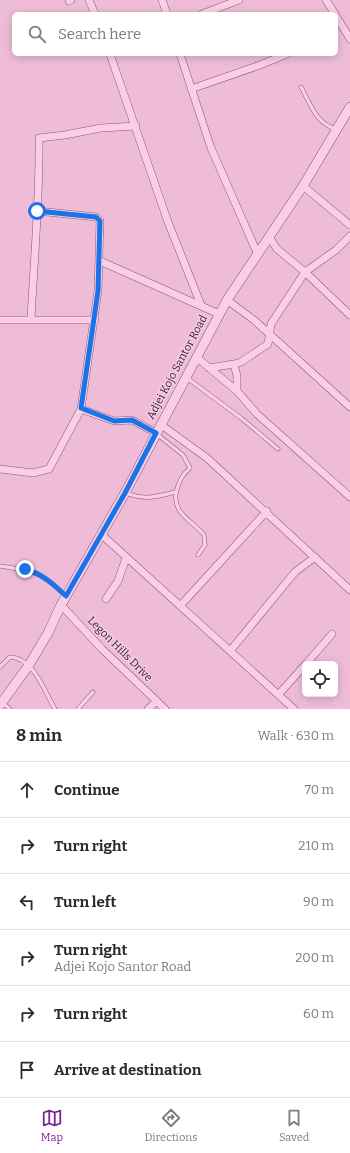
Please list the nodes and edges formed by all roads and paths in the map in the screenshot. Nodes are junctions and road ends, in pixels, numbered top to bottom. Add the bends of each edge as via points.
1 (90, 0) edge
2 (162, 0) edge
3 (236, 0) edge
4 (326, 0) edge
5 (94, 12) edge
6 (165, 12) edge
7 (207, 12) edge
8 (333, 12) edge
9 (339, 29) edge
10 (350, 39) edge
11 (111, 56) edge
12 (181, 56) edge
13 (282, 56) edge
14 (301, 87) dead end
15 (191, 88) junction
16 (350, 107) edge
17 (136, 126) junction
18 (338, 129) junction
19 (303, 186) junction
20 (37, 211) junction
21 (350, 225) edge
22 (350, 236) edge
23 (269, 237) junction
24 (258, 255) junction
25 (100, 261) junction
26 (305, 272) junction
27 (227, 300) junction
28 (201, 305) junction
29 (219, 314) junction
30 (350, 315) edge
31 (31, 319) junction
32 (0, 320) edge
33 (94, 320) junction
34 (270, 334) junction
35 (196, 358) junction
36 (234, 364) junction
37 (209, 368) junction
38 (186, 378) junction
39 (237, 391) junction
40 (350, 407) edge
41 (81, 408) junction
42 (160, 424) junction
43 (156, 433) junction
44 (278, 449) dead end
45 (0, 469) edge
46 (176, 492) junction
47 (125, 493) junction
48 (350, 497) edge
49 (266, 512) junction
50 (102, 534) junction
51 (198, 555) dead end
52 (315, 557) junction
53 (126, 558) junction
54 (0, 566) edge
55 (350, 590) edge
56 (66, 596) junction
57 (106, 599) dead end
58 (61, 605) junction
59 (180, 606) junction
60 (332, 634) dead end
61 (230, 651) junction
62 (308, 661) edge
63 (29, 665) junction
64 (0, 667) edge
65 (302, 667) edge
66 (93, 692) dead end
67 (279, 694) junction
68 (157, 701) junction
69 (1, 704) edge
70 (10, 709) edge
71 (55, 709) edge
72 (78, 709) edge
73 (148, 709) edge
74 (165, 709) edge
75 (294, 709) edge

1 - 5 street
2 - 6 street
3 - 7 street
4 - 8 street
9 - 10 street
11 - 17 street
12 - 15 street
13 - 15 street
14 - 18 lane via 316,115 328,126
15 - 24 street via 211,148
16 - 18 street, Adjei Kojo Santor Road
17 - 20 street via 101,128 39,138
17 - 28 street via 168,222
18 - 19 street, Adjei Kojo Santor Road
19 - 21 street
19 - 23 street, Adjei Kojo Santor Road
20 - 25 street via 99,218
20 - 31 street
22 - 26 street via 336,250
23 - 24 street, Adjei Kojo Santor Road
23 - 26 street via 277,248
24 - 27 street, Adjei Kojo Santor Road
25 - 28 street
25 - 33 street
26 - 30 street
26 - 34 street via 271,324
27 - 29 street, Adjei Kojo Santor Road
27 - 34 street
28 - 29 street
29 - 35 street, Adjei Kojo Santor Road
31 - 32 street
31 - 33 street
33 - 41 street
34 - 36 street via 268,344 242,362
34 - 40 street
35 - 37 street
35 - 38 street, Adjei Kojo Santor Road
36 - 37 street
36 - 39 street
37 - 39 street
38 - 42 street, Adjei Kojo Santor Road
38 - 44 lane
39 - 48 street via 257,414
41 - 43 street via 114,421 132,420
41 - 45 street via 49,469 33,473
42 - 43 street, Adjei Kojo Santor Road
42 - 49 street via 208,458
43 - 46 lane via 183,455 190,468 182,475
43 - 47 street, Adjei Kojo Santor Road
46 - 47 lane via 146,498
46 - 51 lane via 179,513 206,538 205,545
47 - 50 street, Adjei Kojo Santor Road
49 - 52 street
49 - 59 street
50 - 53 street
50 - 56 street, Adjei Kojo Santor Road
52 - 55 street
52 - 61 street via 295,572
53 - 57 street via 118,581
53 - 59 street
54 - 56 lane via 38,573
56 - 58 street, Adjei Kojo Santor Road
58 - 63 street, Adjei Kojo Santor Road
58 - 68 street, Legon Hills Drive via 102,649
59 - 61 street
60 - 62 street
61 - 67 street
63 - 64 lane via 10,657
63 - 69 street, Adjei Kojo Santor Road
63 - 71 lane
65 - 67 street
66 - 72 lane
67 - 75 street
68 - 73 street
68 - 74 street, Legon Hills Drive
69 - 70 lane

